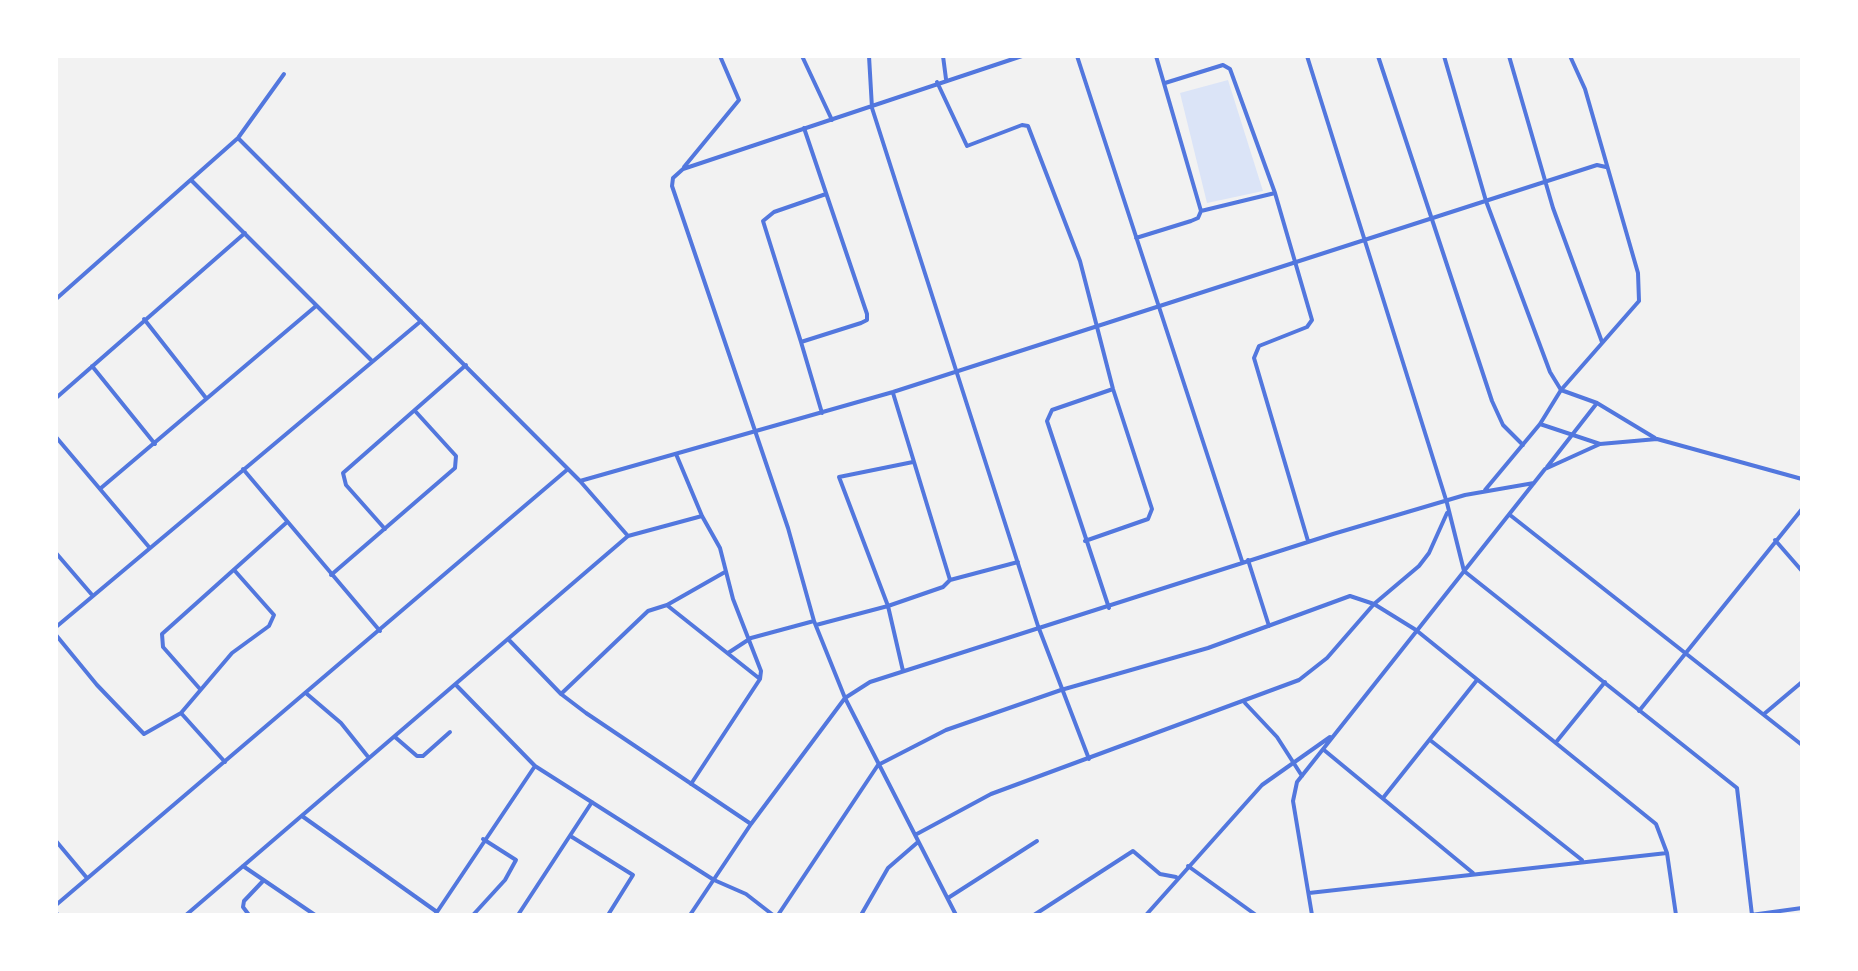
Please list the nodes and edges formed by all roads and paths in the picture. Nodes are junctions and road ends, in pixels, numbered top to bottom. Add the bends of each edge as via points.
1 (720, 56) edge
2 (802, 56) edge
3 (869, 56) edge
4 (943, 56) edge
5 (1022, 56) edge
6 (1077, 56) edge
7 (1156, 56) edge
8 (1307, 56) edge
9 (1378, 56) edge
10 (1444, 56) edge
11 (1509, 56) edge
12 (1570, 56) edge
13 (284, 74) dead end
14 (946, 79) junction
15 (937, 82) junction
16 (1165, 83) junction
17 (872, 108) junction
18 (832, 120) junction
19 (804, 128) junction
20 (238, 138) junction
21 (1606, 167) junction
22 (683, 169) junction
23 (191, 180) junction
24 (1545, 184) junction
25 (1275, 193) junction
26 (826, 194) junction
27 (1486, 201) junction
28 (1201, 211) junction
29 (1431, 219) junction
30 (245, 233) junction
31 (1136, 238) junction
32 (1366, 240) junction
33 (1295, 262) junction
34 (56, 299) edge
35 (316, 306) junction
36 (1159, 307) junction
37 (144, 319) junction
38 (421, 321) junction
39 (1096, 326) junction
40 (801, 342) junction
41 (1602, 342) junction
42 (371, 360) junction
43 (466, 365) junction
44 (92, 366) junction
45 (958, 368) junction
46 (1113, 389) junction
47 (1561, 390) junction
48 (893, 392) junction
49 (56, 398) edge
50 (206, 398) junction
51 (1597, 403) junction
52 (416, 412) junction
53 (822, 413) junction
54 (1540, 424) junction
55 (755, 431) junction
56 (1574, 434) junction
57 (56, 437) edge
58 (1657, 439) junction
59 (155, 444) junction
60 (1600, 444) junction
61 (1523, 445) junction
62 (676, 454) junction
63 (913, 462) junction
64 (243, 469) junction
65 (568, 469) junction
66 (1545, 469) junction
67 (1802, 479) edge
68 (580, 481) junction
69 (1534, 483) junction
70 (101, 488) junction
71 (1484, 492) junction
72 (1447, 503) junction
73 (1802, 509) edge
74 (1447, 512) junction
75 (1510, 515) junction
76 (702, 516) junction
77 (286, 523) junction
78 (385, 529) junction
79 (628, 536) junction
80 (1775, 540) junction
81 (1085, 541) junction
82 (1308, 541) junction
83 (149, 547) junction
84 (56, 553) edge
85 (1245, 560) junction
86 (1018, 562) junction
87 (235, 571) junction
88 (1464, 571) junction
89 (1802, 571) edge
90 (725, 572) junction
91 (331, 575) junction
92 (950, 580) junction
93 (93, 596) junction
94 (1374, 604) junction
95 (667, 605) junction
96 (888, 606) junction
97 (1109, 608) junction
98 (815, 623) junction
99 (1038, 626) junction
100 (1269, 626) junction
101 (56, 627) edge
102 (1416, 630) junction
103 (380, 631) junction
104 (56, 635) edge
105 (751, 638) junction
106 (509, 640) junction
107 (1684, 652) junction
108 (728, 653) junction
109 (903, 671) junction
110 (760, 679) junction
111 (1477, 680) junction
112 (1605, 682) junction
113 (1802, 682) edge
114 (456, 685) junction
115 (200, 689) junction
116 (1061, 690) junction
117 (307, 694) junction
118 (561, 694) junction
119 (845, 698) junction
120 (1245, 703) junction
121 (1639, 711) junction
122 (181, 713) junction
123 (1764, 714) junction
124 (450, 732) dead end
125 (395, 737) junction
126 (1430, 740) junction
127 (1557, 741) junction
128 (1802, 745) edge
129 (1321, 747) junction
130 (370, 759) junction
131 (1089, 759) junction
132 (1292, 761) junction
133 (225, 763) junction
134 (878, 765) junction
135 (535, 766) junction
136 (1302, 776) junction
137 (691, 784) junction
138 (1383, 798) junction
139 (592, 802) junction
140 (302, 816) junction
141 (751, 824) junction
142 (915, 835) junction
143 (572, 837) junction
144 (483, 839) junction
145 (56, 841) edge
146 (1037, 841) dead end
147 (918, 842) junction
148 (1667, 853) junction
149 (1582, 860) junction
150 (243, 866) junction
151 (1188, 866) junction
152 (1473, 873) junction
153 (87, 878) junction
154 (1178, 878) junction
155 (714, 880) junction
156 (263, 881) junction
157 (1309, 893) junction
158 (948, 898) junction
159 (56, 905) edge
160 (1802, 908) edge
161 (436, 914) edge
162 (186, 915) edge
163 (249, 915) edge
164 (315, 915) edge
165 (473, 915) edge
166 (518, 915) edge
167 (608, 915) edge
168 (690, 915) edge
169 (776, 915) edge
170 (861, 915) edge
171 (956, 915) edge
172 (1034, 915) edge
173 (1146, 915) edge
174 (1256, 915) edge
175 (1312, 915) edge
176 (1676, 915) edge
177 (1752, 915) edge

1 - 22 street via 739,100
2 - 18 street
3 - 17 street
4 - 14 street
5 - 14 street
6 - 31 street
7 - 16 street
8 - 32 street
9 - 29 street
10 - 27 street
11 - 24 street
12 - 21 street via 1585,89
13 - 20 street
14 - 15 street
15 - 17 street
15 - 39 street via 967,146 1028,126 1080,261
16 - 25 street via 1223,65 1230,69
16 - 28 street
17 - 18 street
17 - 45 street
18 - 19 street
19 - 22 street
19 - 26 street
20 - 23 street
20 - 38 street
21 - 24 street via 1597,165
21 - 41 street via 1638,273 1639,301
22 - 55 street via 672,186
23 - 30 street
23 - 34 street
24 - 27 street
24 - 41 street
25 - 28 street
25 - 33 street
26 - 40 street via 763,221
26 - 40 street via 867,320
27 - 29 street
27 - 47 street via 1545,363
28 - 31 street via 1191,221
29 - 32 street
29 - 61 street via 1497,414
30 - 35 street
30 - 37 street
31 - 36 street
32 - 33 street
32 - 72 street
33 - 36 street
33 - 82 street via 1311,324 1259,346 1254,358
35 - 42 street
35 - 50 street
36 - 39 street
36 - 85 street
37 - 44 street
37 - 50 street
38 - 42 street
38 - 43 street
39 - 45 street
39 - 46 street
40 - 53 street
41 - 47 street
42 - 64 street
43 - 52 street
43 - 65 street
44 - 49 street
44 - 59 street
45 - 48 street
45 - 86 street
46 - 81 street via 1048,414
46 - 81 street via 1151,514 1143,522
47 - 51 street
47 - 54 street
48 - 53 street
48 - 63 street
50 - 59 street
51 - 56 street
51 - 58 street
52 - 78 street via 458,463
52 - 78 street via 343,473 346,485
53 - 55 street
54 - 56 street
54 - 61 street
55 - 62 street
55 - 98 street
56 - 60 street
56 - 66 street
57 - 70 street
58 - 60 street
58 - 67 street
59 - 70 street
60 - 66 street
61 - 71 street
62 - 68 street
62 - 76 street
63 - 92 street
63 - 96 street via 839,477
64 - 77 street
64 - 83 street
65 - 68 street
65 - 103 street
66 - 69 street
68 - 79 street
69 - 71 street
69 - 75 street
70 - 83 street
71 - 72 street
72 - 74 street
72 - 82 street
73 - 80 street
74 - 88 street
74 - 94 street via 1419,566
75 - 88 street
75 - 107 street
76 - 79 street
76 - 90 street via 720,548
77 - 87 street
77 - 91 street
78 - 91 street
79 - 106 street
80 - 89 street
80 - 107 street
81 - 97 street
82 - 85 street
83 - 93 street
84 - 93 street
85 - 97 street
85 - 100 street
86 - 92 street
86 - 99 street
87 - 115 street via 274,615 269,626 232,653
87 - 115 street via 166,627 160,639
88 - 102 street
88 - 112 street
90 - 95 street
90 - 105 street
91 - 103 street
92 - 96 street
93 - 101 street
94 - 100 street via 1350,596
94 - 102 street
94 - 120 street via 1314,670
95 - 108 street
95 - 118 street via 648,611
96 - 98 street
96 - 109 street
97 - 99 street
98 - 105 street
98 - 119 street
99 - 109 street
99 - 116 street
100 - 116 street
102 - 111 street
102 - 129 street
103 - 117 street
104 - 122 street via 144,734
105 - 108 street
105 - 110 street
106 - 114 street
106 - 118 street
107 - 121 street
107 - 123 street
108 - 110 street
109 - 119 street
110 - 137 street
111 - 126 street
111 - 127 street
112 - 121 street
112 - 127 street
113 - 123 street
114 - 125 street
114 - 135 street
115 - 122 street
116 - 131 street
116 - 134 street via 946,730
117 - 130 street via 341,723
117 - 133 street
118 - 137 street
119 - 134 street
119 - 141 street
120 - 131 street
120 - 132 street
121 - 177 street via 1737,788
122 - 133 street
123 - 128 street
124 - 125 street via 423,756
125 - 130 street
126 - 138 street
126 - 149 street
127 - 148 street via 1656,824
129 - 132 street
129 - 136 street
129 - 138 street
130 - 140 street
131 - 142 street via 991,794
132 - 136 street
132 - 151 street via 1262,785
133 - 153 street
134 - 142 street
134 - 169 street
135 - 139 street
135 - 144 street
136 - 157 street via 1293,801
137 - 141 street
138 - 152 street
139 - 143 street
139 - 155 street
140 - 150 street
140 - 161 street
141 - 155 street
142 - 147 street
143 - 166 street
143 - 167 street via 633,875
144 - 161 street
144 - 165 street via 516,860
145 - 153 street
146 - 158 street
147 - 158 street
147 - 170 street via 888,868
148 - 149 street
148 - 176 street
149 - 152 street
150 - 156 street
150 - 162 street
151 - 154 street
151 - 174 street
152 - 157 street
153 - 159 street
154 - 172 street via 1160,874 1133,851
154 - 173 street
155 - 168 street
155 - 169 street
156 - 163 street via 244,901
156 - 164 street
157 - 175 street
158 - 171 street
160 - 177 street

